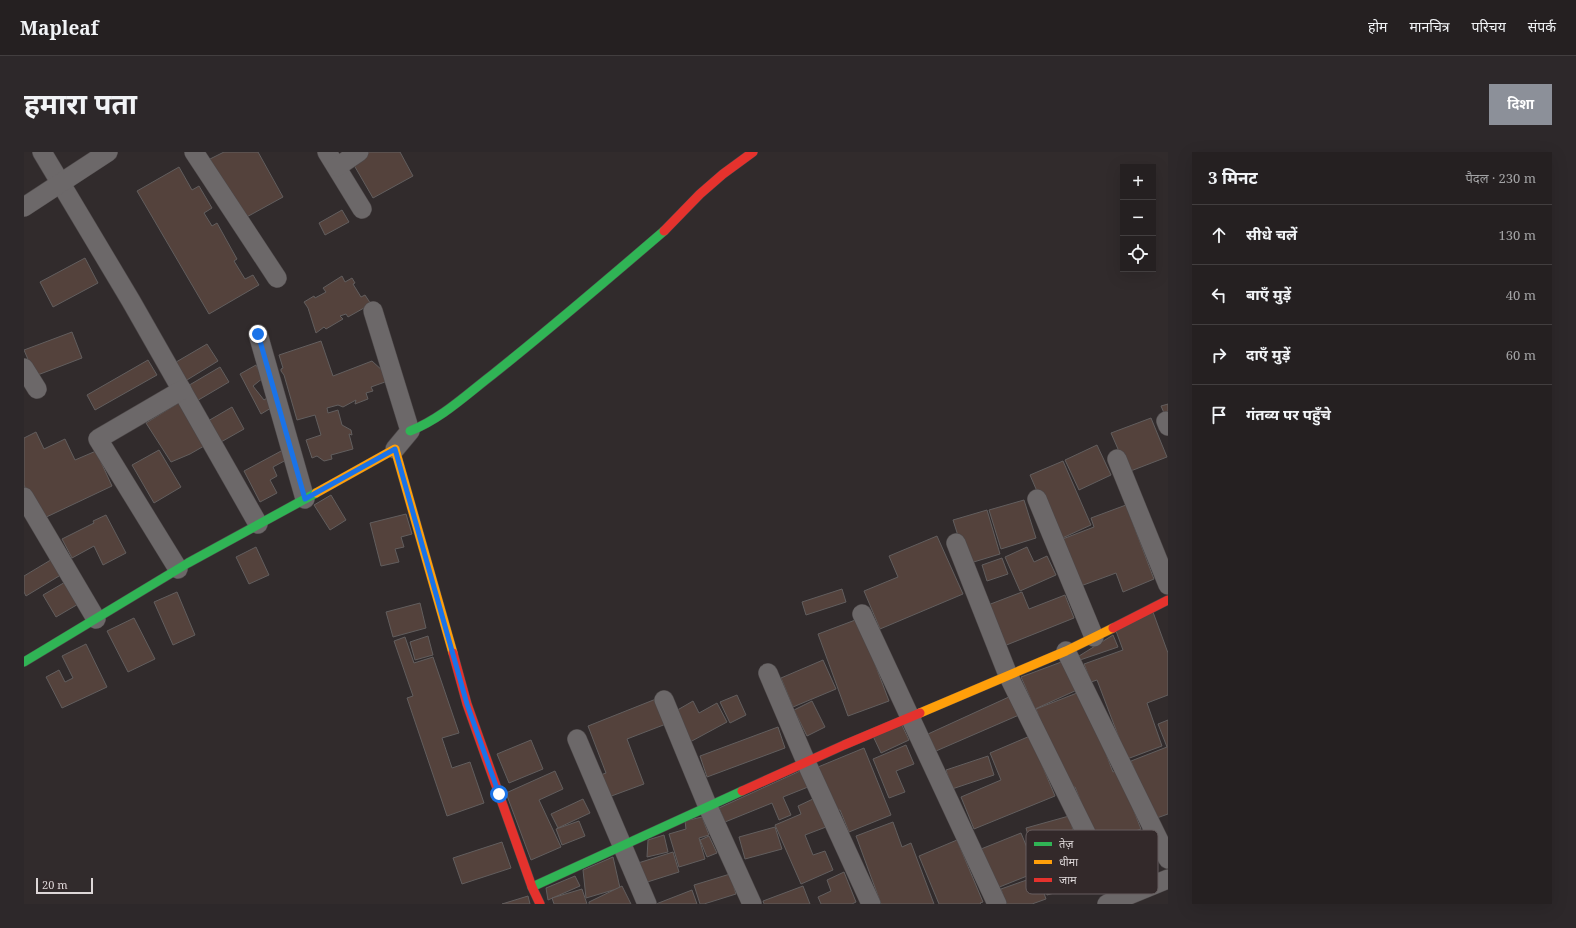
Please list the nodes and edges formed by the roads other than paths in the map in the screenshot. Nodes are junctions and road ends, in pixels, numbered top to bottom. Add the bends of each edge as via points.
1 (42, 152) edge
2 (108, 152) edge
3 (194, 152) edge
4 (359, 152) edge
5 (753, 152) edge
6 (332, 160) edge
7 (61, 183) junction
8 (24, 207) edge
9 (362, 209) dead end
10 (277, 278) dead end
11 (373, 311) dead end
12 (258, 334) dead end
13 (24, 368) edge
14 (37, 388) dead end
15 (182, 390) junction
16 (410, 431) junction
17 (395, 449) junction
18 (1117, 459) dead end
19 (24, 497) edge
20 (305, 499) junction
21 (1037, 499) dead end
22 (258, 524) junction
23 (956, 543) dead end
24 (178, 569) junction
25 (1167, 600) edge
26 (862, 614) dead end
27 (96, 619) junction
28 (1094, 637) junction
29 (1066, 651) junction
30 (24, 662) edge
31 (768, 673) dead end
32 (1008, 675) junction
33 (664, 700) dead end
34 (910, 717) junction
35 (576, 739) dead end
36 (806, 762) junction
37 (708, 807) junction
38 (1082, 830) edge
39 (1154, 830) edge
40 (1158, 839) edge
41 (622, 846) junction
42 (1168, 859) edge
43 (1168, 879) edge
44 (1158, 883) edge
45 (532, 887) junction
46 (1134, 894) edge
47 (1116, 902) edge
48 (540, 904) edge
49 (647, 904) edge
50 (752, 904) edge
51 (871, 904) edge
52 (997, 904) edge

1 - 7 street
2 - 7 street
3 - 10 street
4 - 6 street
5 - 16 street via 700,194 673,224 549,330 451,407 426,424
6 - 9 street
7 - 8 street
7 - 15 street
11 - 16 street
12 - 20 street
13 - 14 street
15 - 22 street
15 - 24 street via 98,439
16 - 17 street
17 - 20 street
17 - 45 street via 467,704
18 - 25 street
19 - 27 street
20 - 22 street
21 - 28 street
22 - 24 street
23 - 32 street
24 - 27 street
25 - 28 street
26 - 34 street
27 - 30 street
28 - 29 street
29 - 32 street
29 - 39 street
31 - 36 street
32 - 34 street
32 - 38 street
33 - 37 street
34 - 36 street
34 - 52 street
35 - 41 street
36 - 37 street
36 - 51 street
37 - 41 street
37 - 50 street
40 - 42 street
41 - 45 street
41 - 49 street
43 - 44 street
45 - 48 street
46 - 47 street

